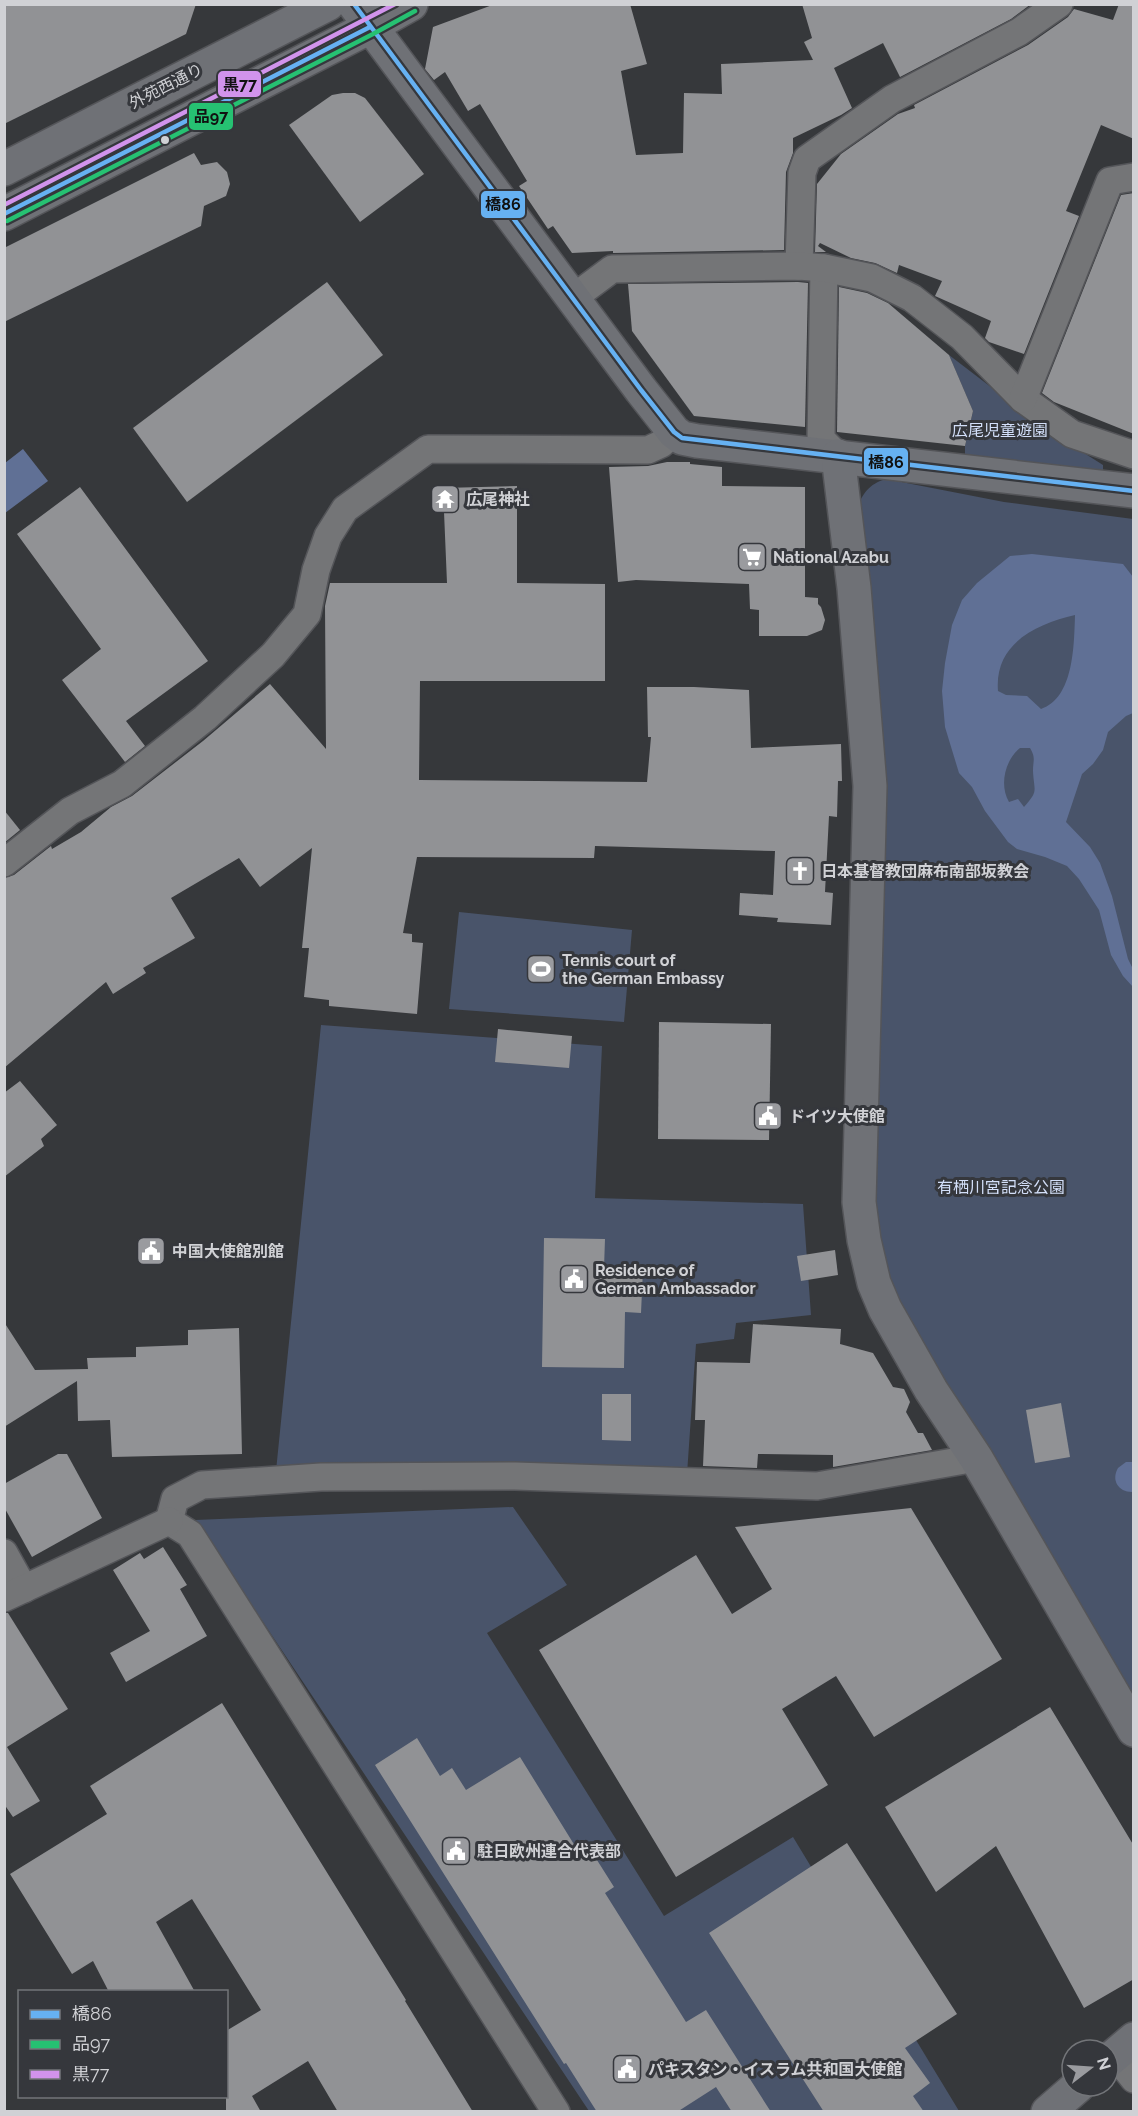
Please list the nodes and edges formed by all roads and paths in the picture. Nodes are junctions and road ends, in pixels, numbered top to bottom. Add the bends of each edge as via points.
1 (328, 4) edge
2 (411, 4) edge
3 (1059, 4) edge
4 (362, 16) edge
5 (4, 169) edge
6 (1134, 177) edge
7 (4, 214) edge
8 (812, 267) junction
9 (573, 298) junction
10 (1023, 399) junction
11 (674, 432) junction
12 (1134, 454) edge
13 (838, 456) junction
14 (1134, 491) edge
15 (4, 863) edge
16 (976, 1458) junction
17 (170, 1521) junction
18 (4, 1553) edge
19 (14, 1594) edge
20 (1134, 1730) edge
21 (1064, 2098) edge
22 (556, 2112) edge
23 (1048, 2112) edge

1 - 5 street, 外苑西通り
2 - 4 street
3 - 8 street via 1019,32 892,99 807,159 802,173
4 - 7 street
4 - 9 street
6 - 10 street via 1110,181
8 - 9 street via 612,269
8 - 10 street via 872,278 912,298 962,337
8 - 13 street via 821,439
9 - 11 street
10 - 12 street via 1072,434
11 - 13 street via 697,441
11 - 15 street via 648,450 428,449 345,509 327,536 307,614 273,655 205,718 122,784 70,811
13 - 14 street
13 - 16 street via 854,588 870,786 859,1202 864,1240 885,1309
16 - 17 street via 817,1486 515,1476 321,1477 202,1485 175,1499
16 - 20 street
17 - 19 street
17 - 22 street via 190,1533
18 - 19 street
21 - 23 street

